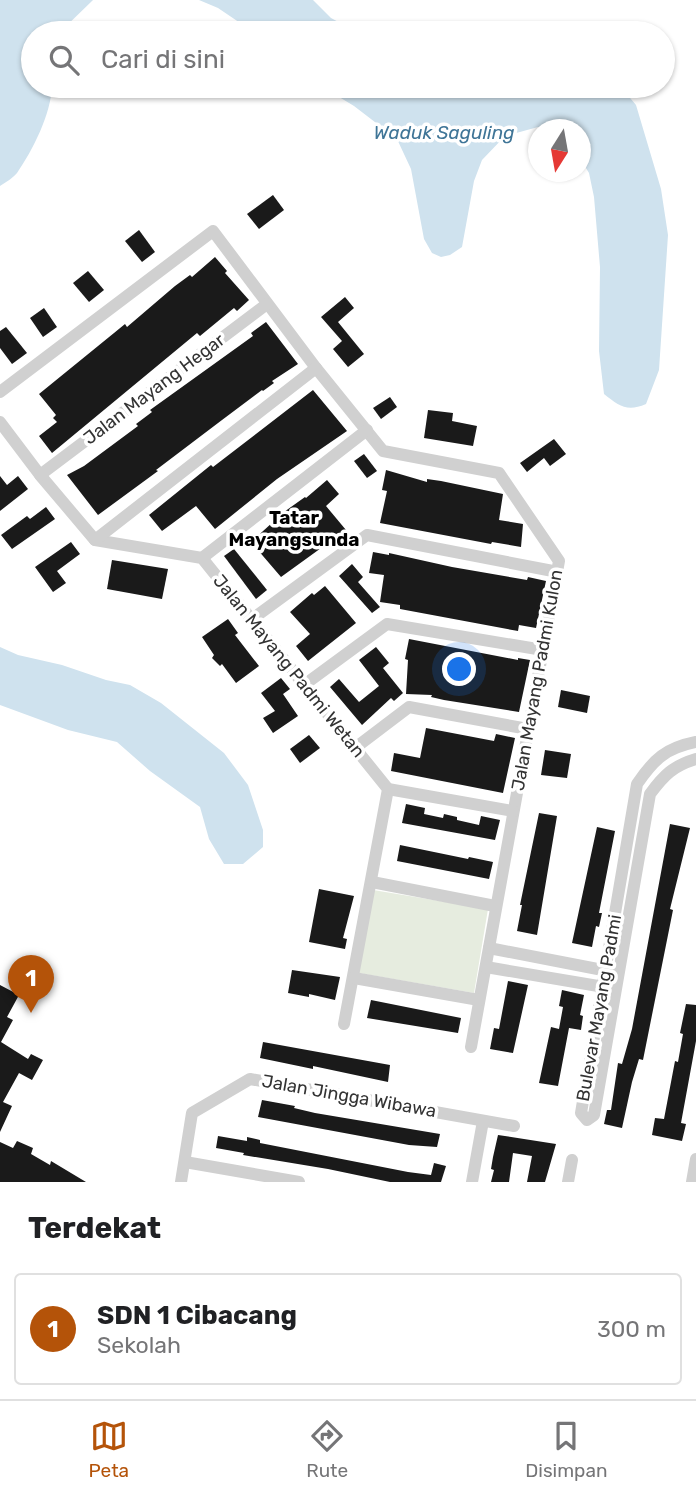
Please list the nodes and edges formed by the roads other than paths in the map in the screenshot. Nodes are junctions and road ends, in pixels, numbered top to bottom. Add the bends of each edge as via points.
1 (267, 304) junction
2 (316, 368) junction
3 (0, 392) edge
4 (0, 422) edge
5 (367, 430) junction
6 (40, 475) junction
7 (95, 540) junction
8 (202, 558) junction
9 (558, 572) junction
10 (251, 620) junction
11 (543, 650) junction
12 (304, 685) junction
13 (528, 729) junction
14 (696, 742) edge
15 (355, 748) junction
16 (696, 758) edge
17 (388, 789) junction
18 (513, 811) junction
19 (372, 882) junction
20 (495, 906) junction
21 (489, 948) junction
22 (486, 967) junction
23 (606, 970) junction
24 (620, 973) junction
25 (354, 978) junction
26 (603, 986) junction
27 (617, 989) junction
28 (480, 1000) junction
29 (344, 1024) dead end
30 (471, 1047) dead end
31 (483, 1121) junction
32 (514, 1126) dead end
33 (696, 1159) edge
34 (572, 1160) dead end
35 (185, 1162) junction
36 (181, 1182) edge
37 (299, 1182) edge
38 (472, 1182) edge
39 (568, 1182) edge
40 (692, 1182) edge

1 - 2 street, Jalan Mayang Padmi Kulon
1 - 3 street, Jalan Mayang Padmi Kulon via 213,231
1 - 6 street, Jalan Mayang Hegar
2 - 5 street, Jalan Mayang Padmi Kulon
2 - 7 street
4 - 6 street
5 - 8 street
5 - 9 street, Jalan Mayang Padmi Kulon via 383,451 499,473 559,561
6 - 7 street
7 - 8 street, Jalan Mayang Padmi Wetan
8 - 10 street, Jalan Mayang Padmi Wetan
9 - 10 street via 367,535
9 - 11 street, Jalan Mayang Padmi Kulon
10 - 12 street, Jalan Mayang Padmi Wetan
11 - 12 street via 387,624
11 - 13 street, Jalan Mayang Padmi Kulon
12 - 15 street, Jalan Mayang Padmi Wetan
13 - 15 street via 409,707
13 - 18 street, Jalan Mayang Padmi Kulon
14 - 23 street, Bulevar Mayang Padmi via 677,745 652,762 638,784
15 - 17 street, Jalan Mayang Padmi Wetan
16 - 24 street, Bulevar Mayang Padmi via 679,764 650,794
17 - 18 street
17 - 19 street
18 - 20 street, Jalan Mayang Padmi Kulon
19 - 20 street
19 - 25 street
20 - 21 street, Jalan Mayang Padmi Kulon
21 - 22 street, Jalan Mayang Padmi Kulon
21 - 23 street
22 - 26 street
22 - 28 street, Jalan Mayang Padmi Kulon
23 - 24 street
23 - 26 street, Bulevar Mayang Padmi
24 - 27 street, Bulevar Mayang Padmi
25 - 28 street
25 - 29 street
26 - 27 street
26 - 27 street, Bulevar Mayang Padmi via 581,1113 587,1120 594,1115
28 - 30 street, Jalan Mayang Padmi Kulon
31 - 32 street, Jalan Jingga Wibawa
31 - 35 street, Jalan Jingga Wibawa via 250,1079 192,1113
31 - 38 street
33 - 40 street
34 - 39 street
35 - 36 street
35 - 37 street

